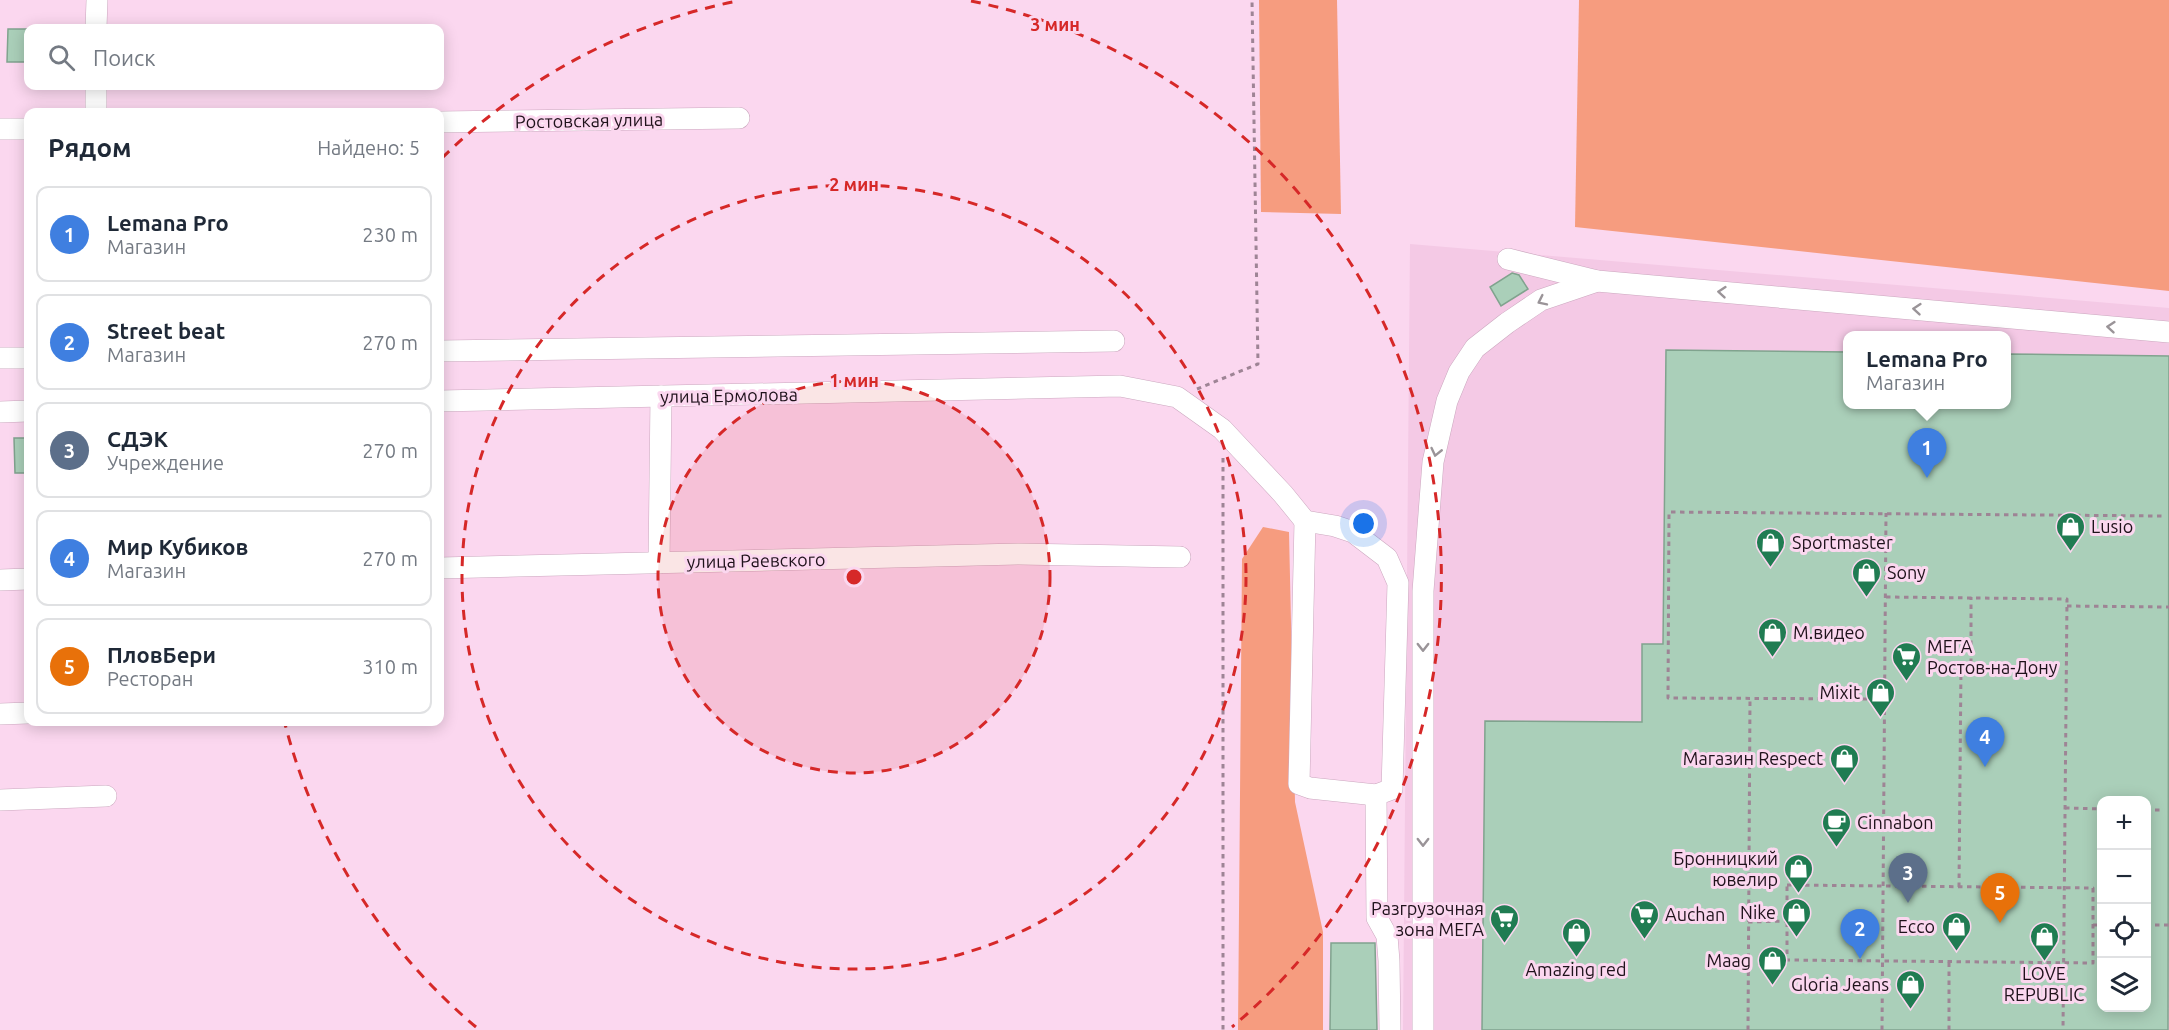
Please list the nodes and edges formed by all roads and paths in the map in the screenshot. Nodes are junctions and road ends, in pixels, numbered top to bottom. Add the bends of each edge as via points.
1 (97, 0) edge
2 (1252, 0) edge
3 (96, 24) edge
4 (96, 90) edge
5 (96, 108) edge
6 (739, 118) dead end
7 (444, 122) edge
8 (0, 129) edge
9 (24, 129) edge
10 (1508, 259) dead end
11 (1597, 281) junction
12 (2169, 332) edge
13 (1114, 340) dead end
14 (444, 351) edge
15 (0, 358) edge
16 (24, 358) edge
17 (661, 396) junction
18 (1177, 397) junction
19 (444, 401) edge
20 (24, 411) edge
21 (0, 412) edge
22 (1222, 429) junction
23 (1886, 513) junction
24 (2163, 516) dead end
25 (1305, 521) junction
26 (1180, 557) dead end
27 (659, 562) junction
28 (444, 568) edge
29 (24, 579) edge
30 (0, 580) edge
31 (1886, 597) junction
32 (1971, 597) junction
33 (2067, 606) junction
34 (2169, 607) edge
35 (1750, 698) junction
36 (1885, 699) junction
37 (24, 713) edge
38 (0, 714) edge
39 (1376, 795) junction
40 (106, 796) dead end
41 (0, 800) edge
42 (2065, 808) junction
43 (2097, 809) edge
44 (2151, 810) edge
45 (2161, 810) dead end
46 (1884, 886) junction
47 (1959, 887) junction
48 (2065, 888) junction
49 (1787, 921) junction
50 (1748, 922) junction
51 (2093, 925) junction
52 (2097, 925) edge
53 (2151, 925) edge
54 (2169, 925) edge
55 (1883, 961) junction
56 (1949, 961) junction
57 (2064, 963) junction
58 (1223, 1030) edge
59 (1390, 1030) edge
60 (1423, 1030) edge
61 (1748, 1030) edge
62 (1882, 1030) edge
63 (1949, 1030) edge
64 (2063, 1030) edge

1 - 3 street
2 - 18 path via 1258,364
4 - 5 street
6 - 7 street, Ростовская улица
8 - 9 street
10 - 11 street
12 -> 11 street
11 -> 60 street via 1541,300 1475,348 1459,372 1448,401 1433,462 1423,591
13 - 14 street
15 - 16 street
17 - 18 street, улица Ермолова via 1120,386
17 - 19 street, улица Ермолова
17 - 27 street
18 - 22 street, улица Ермолова
20 - 21 street
22 - 25 street, улица Ермолова
22 - 58 path
23 - 24 path
23 - 31 path
23 - 35 path via 1669,512 1668,698
25 - 39 street via 1299,784
25 - 39 street via 1353,532 1388,558 1398,583 1392,789
26 - 27 street, улица Раевского via 1019,554
27 - 28 street, улица Раевского
29 - 30 street
31 - 32 path
31 - 36 path
32 - 33 path via 2067,599
32 - 47 path via 1971,665 1960,665
33 - 34 path
33 - 42 path
35 - 36 path
35 - 50 path
36 - 46 path
37 - 38 street
39 - 59 street via 1377,918 1387,936
40 - 41 street
42 - 43 path
42 - 48 path
44 - 45 path
46 - 47 path
46 - 49 path via 1787,885
46 - 55 path
47 - 48 path
48 - 51 path via 2093,888
48 - 57 path
49 - 50 path
49 - 55 path via 1787,960
50 - 61 path
51 - 52 path
51 - 57 path via 2092,963
53 - 54 path
55 - 56 path
55 - 62 path
56 - 57 path
56 - 63 path
57 - 64 path

